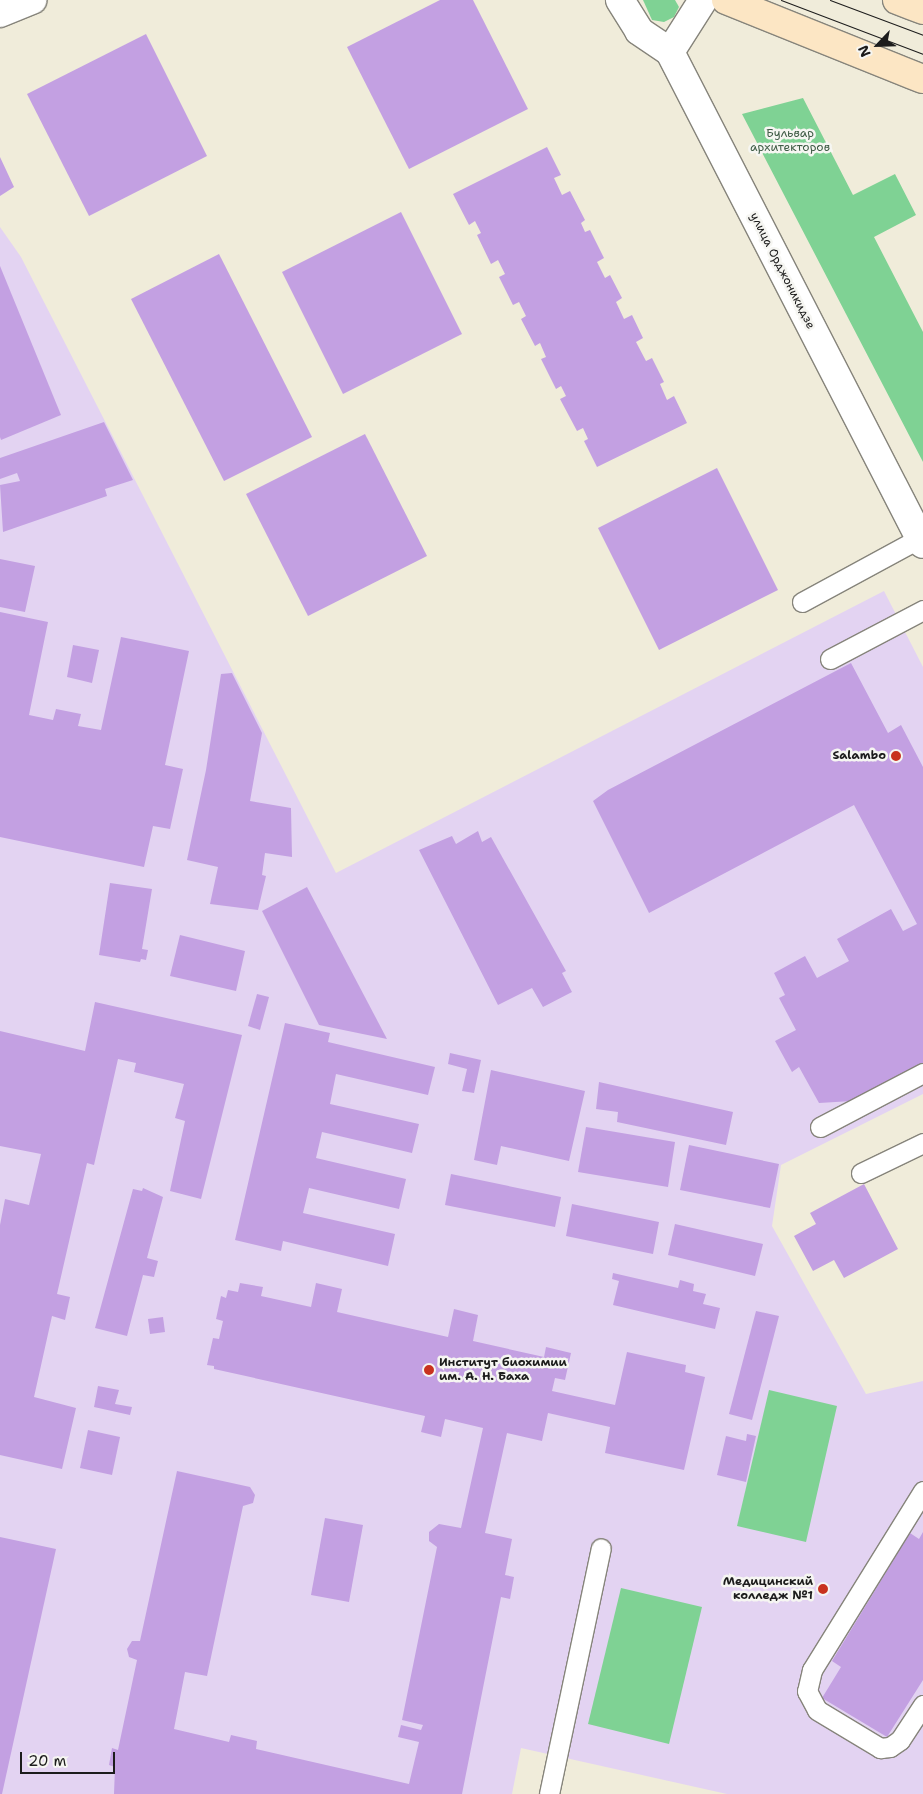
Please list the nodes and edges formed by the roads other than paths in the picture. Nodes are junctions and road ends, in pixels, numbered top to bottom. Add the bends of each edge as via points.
1 (33, 0) edge
2 (620, 0) edge
3 (703, 0) edge
4 (726, 0) edge
5 (897, 0) edge
6 (923, 10) edge
7 (0, 13) edge
8 (670, 52) junction
9 (923, 79) edge
10 (921, 541) edge
11 (802, 602) dead end
12 (923, 610) edge
13 (830, 659) dead end
14 (923, 1073) edge
15 (820, 1127) dead end
16 (923, 1143) edge
17 (861, 1173) dead end
18 (923, 1491) edge
19 (601, 1548) dead end
20 (923, 1705) edge
21 (549, 1794) edge

1 - 7 street
2 - 8 street via 639,31
3 - 8 street
4 - 9 main road
5 - 6 main road
8 - 10 street, улица Орджоникидзе
10 - 11 lane
12 - 13 lane
14 - 15 lane
16 - 17 lane
18 - 20 lane via 807,1682 810,1699 817,1710 880,1748 890,1747 900,1740
19 - 21 lane

